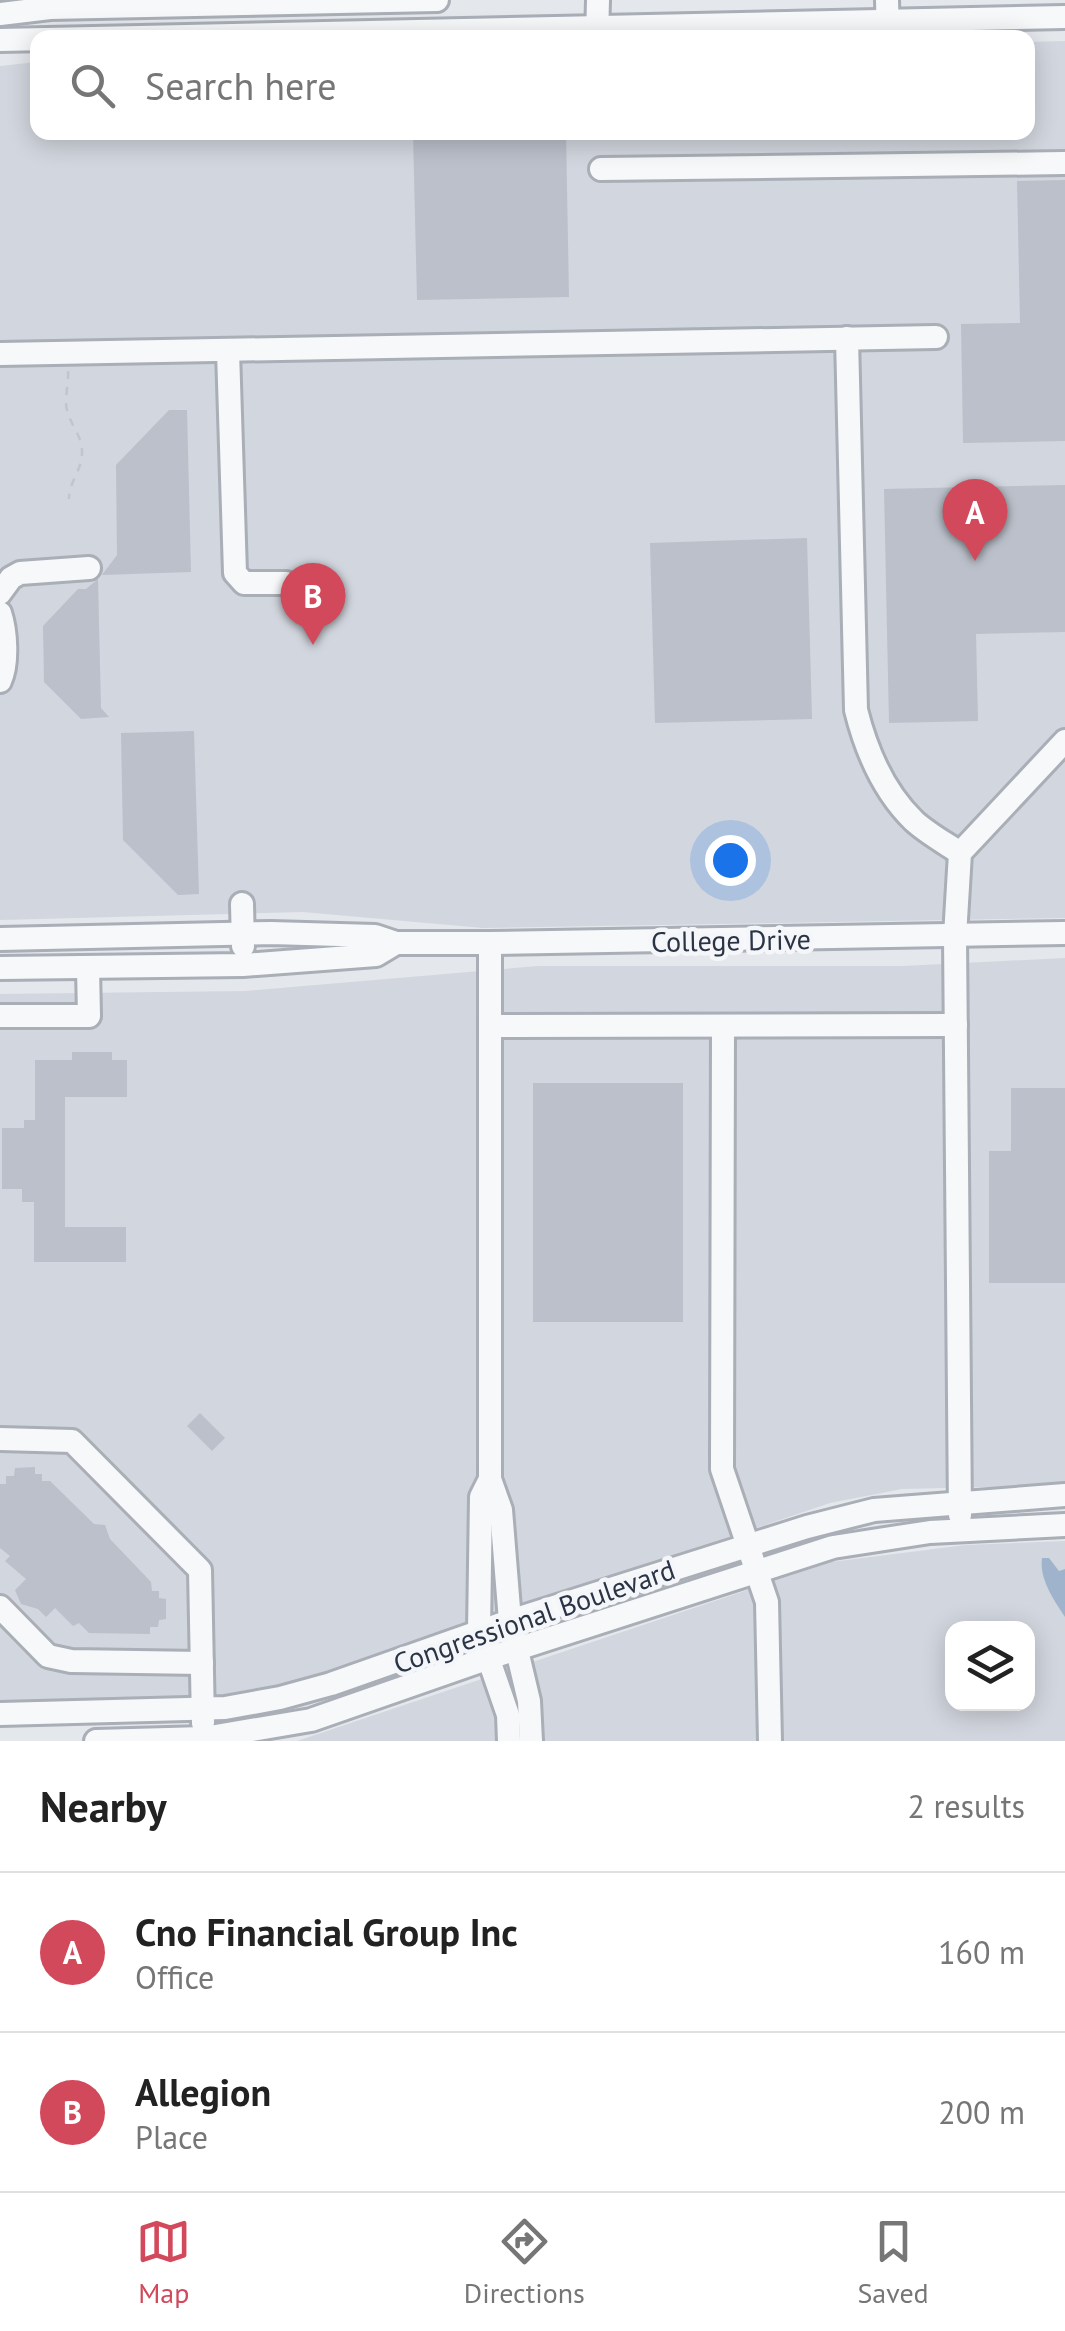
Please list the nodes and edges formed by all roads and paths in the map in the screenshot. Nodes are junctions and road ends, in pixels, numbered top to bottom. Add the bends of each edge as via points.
1 (437, 0) edge
2 (598, 0) edge
3 (0, 14) edge
4 (1065, 17) edge
5 (888, 19) edge
6 (597, 30) edge
7 (642, 30) edge
8 (0, 40) edge
9 (30, 40) edge
10 (1065, 163) edge
11 (602, 170) dead end
12 (936, 337) dead end
13 (847, 338) junction
14 (228, 350) junction
15 (0, 354) edge
16 (68, 364) dead end
17 (68, 499) dead end
18 (89, 568) dead end
19 (286, 583) dead end
20 (0, 593) edge
21 (0, 613) edge
22 (0, 682) edge
23 (1065, 741) edge
24 (960, 853) junction
25 (242, 904) dead end
26 (1065, 933) edge
27 (243, 934) junction
28 (955, 936) junction
29 (0, 939) edge
30 (396, 944) junction
31 (490, 944) junction
32 (243, 964) junction
33 (0, 968) edge
34 (88, 968) junction
35 (0, 1016) edge
36 (956, 1025) junction
37 (490, 1026) junction
38 (723, 1026) junction
39 (0, 1439) edge
40 (490, 1479) junction
41 (1065, 1495) edge
42 (959, 1503) junction
43 (1065, 1525) edge
44 (961, 1531) junction
45 (747, 1546) junction
46 (759, 1572) junction
47 (0, 1607) edge
48 (510, 1621) junction
49 (480, 1632) junction
50 (516, 1649) junction
51 (486, 1659) junction
52 (202, 1663) junction
53 (203, 1708) junction
54 (0, 1714) edge
55 (204, 1739) edge
56 (96, 1741) edge
57 (508, 1741) edge
58 (530, 1741) edge
59 (770, 1741) edge

1 - 3 street
2 - 6 street
4 - 5 street
5 - 7 street
8 - 9 street
10 - 11 street
12 - 13 street
13 - 14 street
13 - 24 street via 856,710 886,786 914,821
14 - 15 street
14 - 19 street via 235,573 244,584
16 - 17 path via 66,411 83,449
18 - 20 street via 20,573
21 - 22 street
23 - 24 street
24 - 28 street
25 - 27 street
26 - 28 street, College Drive
27 - 29 street, College Drive
27 - 30 street, College Drive via 375,936
27 - 32 street
28 - 31 street, College Drive
28 - 36 street
30 - 31 street, College Drive
30 - 32 street, College Drive via 376,955
31 - 37 street
32 - 34 street, College Drive
33 - 34 street, College Drive
34 - 35 street via 90,1016
36 - 38 street
36 - 42 street
37 - 38 street
37 - 40 street
38 - 45 street via 722,1469
39 - 52 street via 72,1442 200,1570
40 - 48 street via 501,1510
40 - 49 street via 481,1497
41 - 42 street, Congressional Boulevard
42 - 44 street
42 - 45 street, Congressional Boulevard via 874,1510
43 - 44 street, Congressional Boulevard
44 - 46 street, Congressional Boulevard via 833,1547
45 - 46 street
45 - 48 street, Congressional Boulevard
46 - 50 street, Congressional Boulevard
46 - 59 street via 766,1602
47 - 52 street via 48,1656
48 - 49 street, Congressional Boulevard
48 - 50 street
49 - 51 street
49 - 53 street, Congressional Boulevard via 305,1692
50 - 51 street, Congressional Boulevard
50 - 58 street
51 - 55 street, Congressional Boulevard via 312,1720
51 - 57 street via 508,1715
52 - 53 street
53 - 54 street, Congressional Boulevard
53 - 55 street
55 - 56 street, Congressional Boulevard

